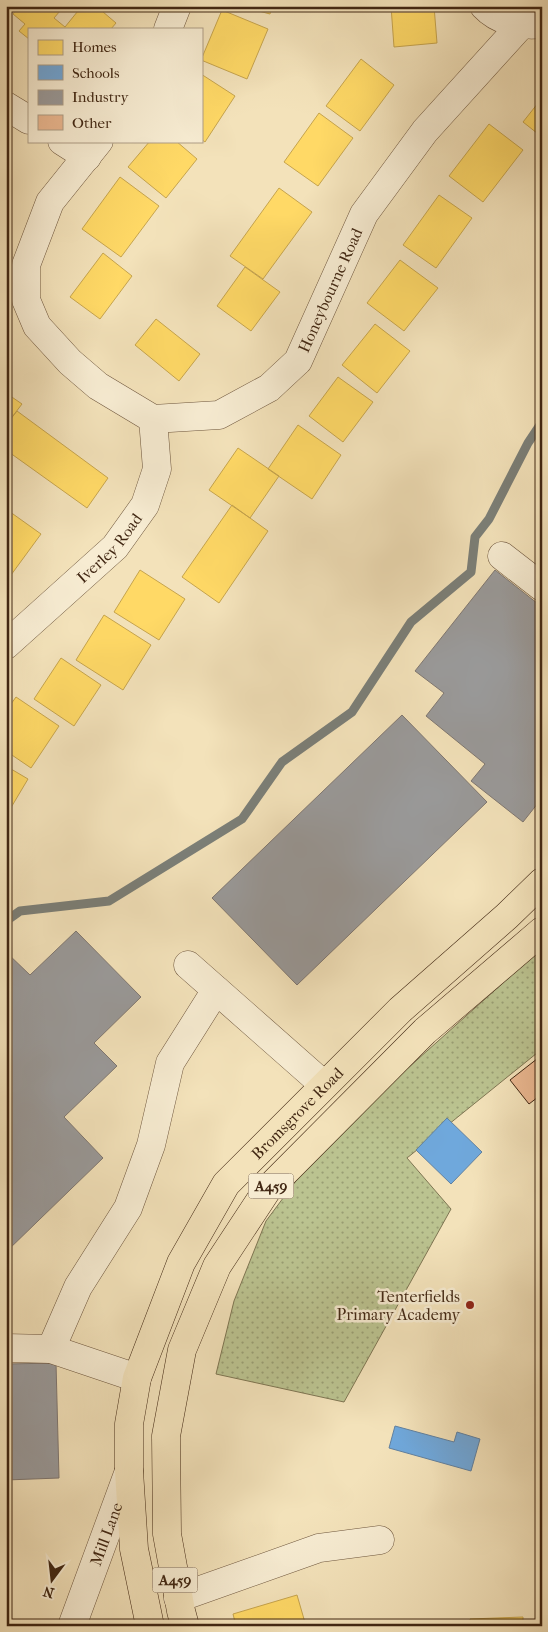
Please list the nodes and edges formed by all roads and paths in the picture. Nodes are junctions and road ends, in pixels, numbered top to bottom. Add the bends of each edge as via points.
1 (177, 6) edge
2 (484, 6) edge
3 (531, 24) edge
4 (168, 28) edge
5 (6, 106) edge
6 (28, 119) edge
7 (66, 142) edge
8 (93, 149) edge
9 (16, 302) edge
10 (154, 419) junction
11 (502, 556) dead end
12 (542, 587) edge
13 (6, 645) edge
14 (542, 882) edge
15 (542, 931) edge
16 (188, 966) dead end
17 (216, 990) junction
18 (324, 1085) junction
19 (6, 1348) edge
20 (51, 1349) junction
21 (138, 1378) junction
22 (129, 1471) junction
23 (380, 1540) dead end
24 (178, 1598) junction
25 (72, 1626) edge
26 (150, 1626) edge
27 (185, 1626) edge

1 - 4 street
2 - 3 street via 498,17
3 - 10 street, Honeybourne Road via 425,131 364,214 298,361 270,388 219,415
5 - 6 street
7 - 8 street
8 - 9 street via 50,202
9 - 10 street via 70,362 98,386
10 - 13 street, Iverley Road via 157,469 145,505 115,547
11 - 12 street
14 - 18 main road, Bromsgrove Road / A459 via 400,1010
15 - 24 main road, Bromsgrove Road / A459 via 425,1031 267,1190 217,1266 182,1350 166,1436 167,1534
16 - 17 street
17 - 18 street
17 - 20 street via 170,1063 151,1145 128,1208 78,1287
18 - 21 main road, Bromsgrove Road / A459 via 226,1184 181,1263
19 - 20 street
20 - 21 street
21 - 22 main road, Bromsgrove Road / A459 via 129,1424
22 - 25 street, Mill Lane
22 - 26 main road, Bromsgrove Road / A459 via 134,1549
23 - 24 street via 319,1548
24 - 27 main road, A459

